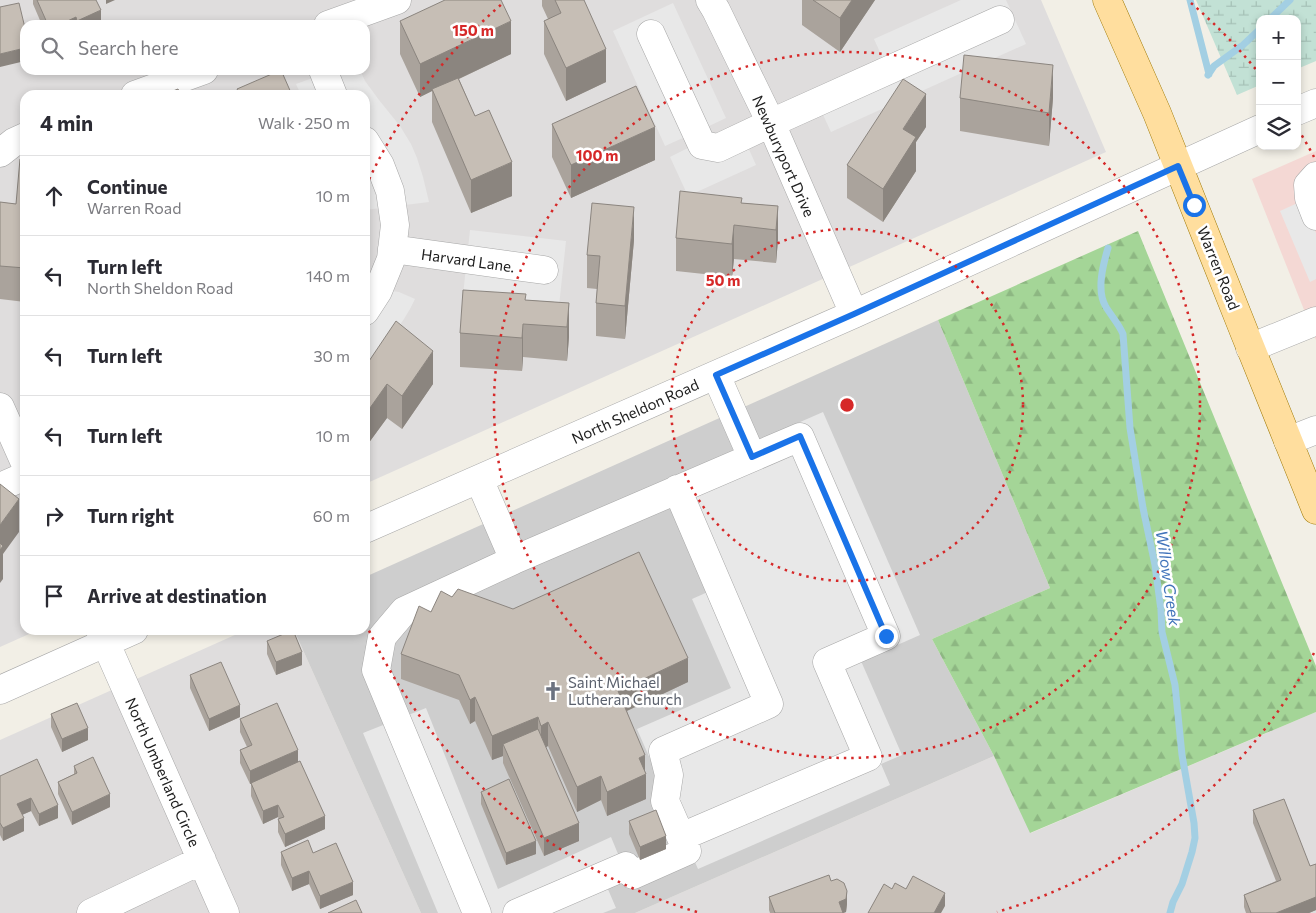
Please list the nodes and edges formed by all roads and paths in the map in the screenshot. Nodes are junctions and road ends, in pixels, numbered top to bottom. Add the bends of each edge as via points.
1 (398, 0) edge
2 (710, 0) edge
3 (1107, 0) edge
4 (342, 20) edge
5 (1000, 20) dead end
6 (651, 34) dead end
7 (190, 75) edge
8 (325, 75) edge
9 (150, 90) edge
10 (331, 90) edge
11 (1316, 103) edge
12 (1301, 110) edge
13 (771, 123) junction
14 (1256, 131) edge
15 (20, 139) edge
16 (370, 149) edge
17 (0, 153) edge
18 (1178, 166) junction
19 (1316, 176) edge
20 (1316, 216) edge
21 (392, 249) junction
22 (544, 270) dead end
23 (370, 303) edge
24 (854, 314) junction
25 (1316, 320) edge
26 (1250, 348) junction
27 (716, 375) junction
28 (0, 407) edge
29 (1316, 430) edge
30 (1288, 441) junction
31 (20, 452) edge
32 (752, 457) junction
33 (20, 478) edge
34 (479, 479) junction
35 (0, 488) edge
36 (677, 489) junction
37 (1316, 510) edge
38 (370, 527) edge
39 (514, 560) junction
40 (103, 636) edge
41 (0, 690) edge
42 (681, 837) junction
43 (202, 860) junction
44 (91, 913) edge
45 (226, 913) edge
46 (477, 913) edge
47 (517, 913) edge

1 - 4 street
2 - 13 street, Newburyport Drive
3 - 18 main road, Warren Road
5 - 13 street
6 - 13 street via 702,145 718,148
7 - 9 street
8 - 10 street
11 - 12 street
13 - 24 street, Newburyport Drive
14 - 18 street, North Sheldon Road
15 - 17 street
16 - 21 street via 390,191 395,225
18 - 24 street, North Sheldon Road
18 - 26 main road, Warren Road
19 - 20 street via 1308,185 1308,198
21 - 22 street, Harvard Lane.
21 - 23 street via 391,259
24 - 27 street, North Sheldon Road
25 - 26 street
26 - 30 main road, Warren Road
27 - 32 street
27 - 34 street, North Sheldon Road
28 - 31 street
29 - 30 street
30 - 37 main road, Warren Road
32 - 36 street
32 - 42 street via 800,436 886,636 827,662 868,757
33 - 35 street
34 - 38 street, North Sheldon Road
34 - 39 street
36 - 39 street
36 - 42 street via 769,704 663,751 670,775 665,801
39 - 46 street via 404,611 382,637 376,670
40 - 41 street
40 - 43 street, North Umberland Circle
42 - 47 street via 687,851 632,875 626,866
43 - 44 street
43 - 45 street, North Umberland Circle

